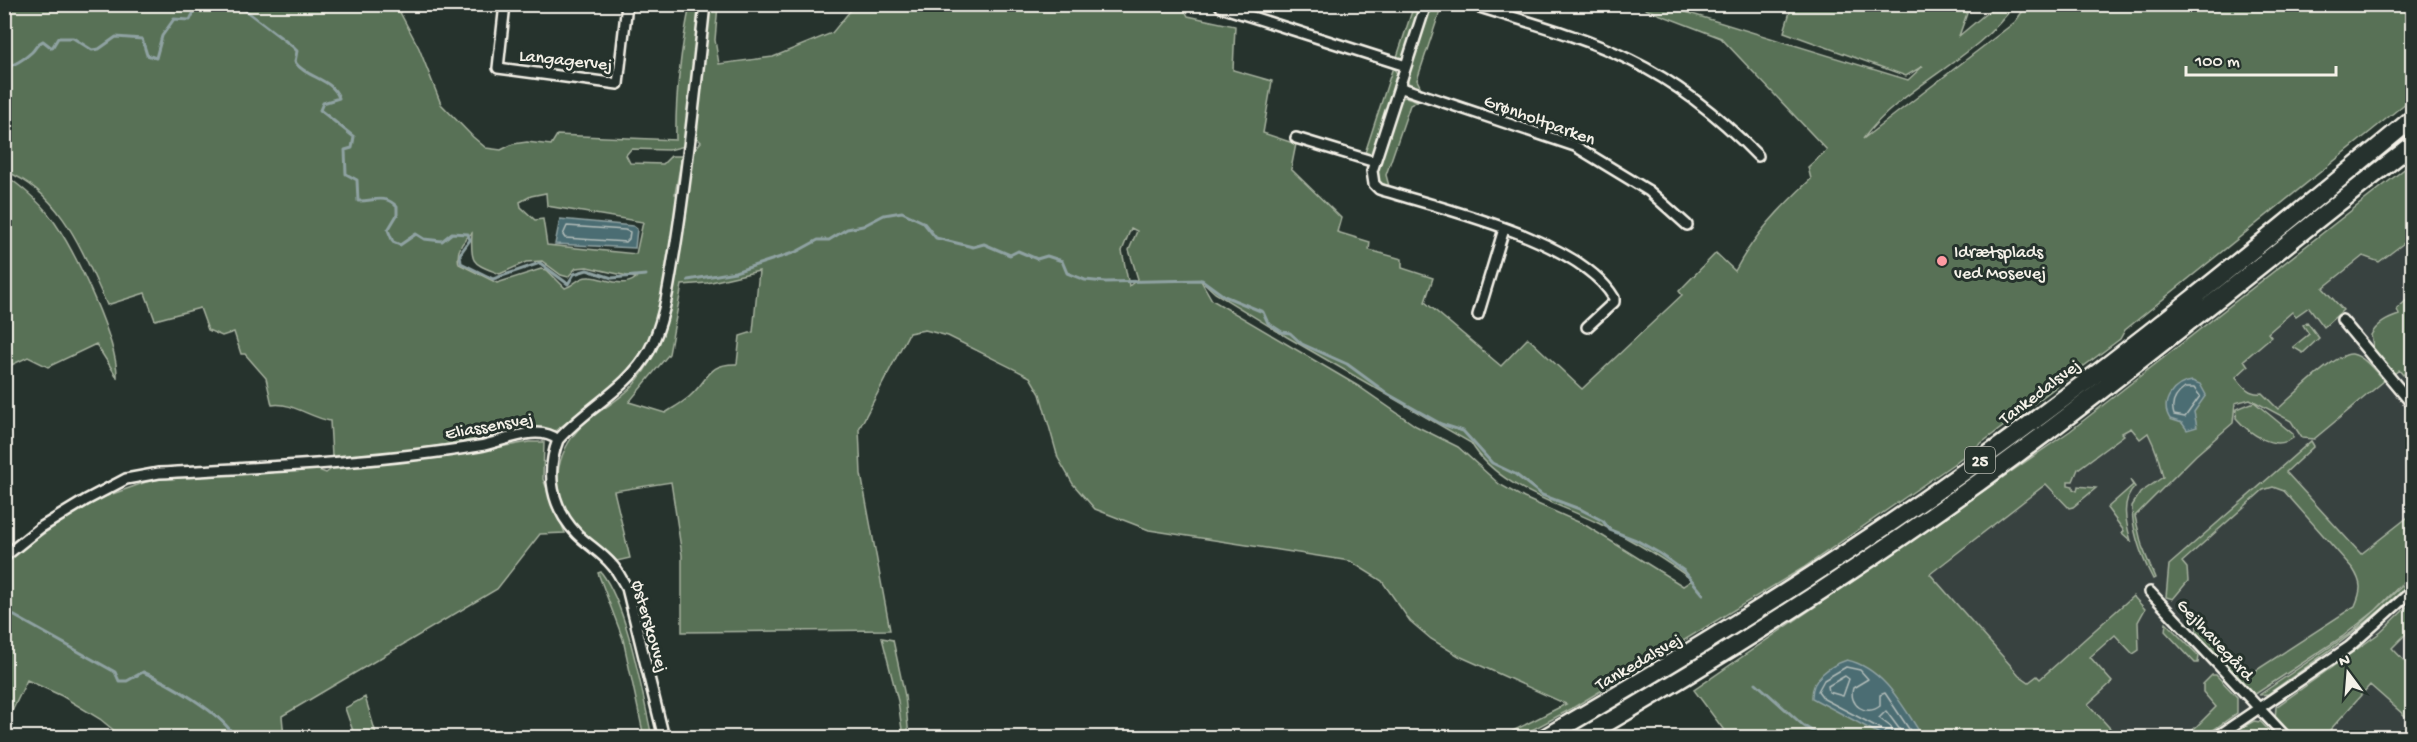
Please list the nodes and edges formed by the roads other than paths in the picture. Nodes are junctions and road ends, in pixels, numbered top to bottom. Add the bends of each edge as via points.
1 (505, 4) edge
2 (627, 4) edge
3 (705, 4) edge
4 (1426, 4) edge
5 (1470, 4) edge
6 (1221, 7) dead end
7 (1406, 66) junction
8 (1399, 87) junction
9 (2412, 119) edge
10 (1296, 138) dead end
11 (2412, 145) edge
12 (1758, 156) dead end
13 (1375, 162) junction
14 (1687, 225) dead end
15 (1504, 229) junction
16 (1478, 315) dead end
17 (2342, 320) dead end
18 (1587, 327) dead end
19 (2412, 404) edge
20 (558, 440) junction
21 (4, 557) edge
22 (2412, 591) edge
23 (2150, 592) dead end
24 (2258, 709) junction
25 (664, 738) edge
26 (1544, 738) edge
27 (1581, 738) edge
28 (2215, 738) edge
29 (2287, 738) edge

1 - 2 street, Langagervej via 498,68 618,84
3 - 20 street, Eliassensvej via 667,298 650,350 631,377 573,423
4 - 7 street
5 - 12 street via 1631,60 1702,105
6 - 7 street
7 - 8 street
8 - 13 street
8 - 14 street, Grønholtparken via 1575,146 1649,191
9 - 26 highway, Tankedalsvej / 25 via 2076,389 1962,473 1701,647
10 - 13 street
11 - 27 highway, Tankedalsvej / 25 via 2006,463 1756,633
13 - 15 street via 1371,176 1379,189
15 - 16 street
15 - 18 street via 1555,249 1585,268 1611,292 1614,302
17 - 19 street
20 - 21 street, Eliassensvej via 545,433 481,446 392,456 159,473 126,479 40,528
20 - 25 street, Østerskovvej via 551,473 558,507 577,534 614,566 627,588
22 - 24 street via 2349,647
23 - 24 street, Gejlhavegård
24 - 28 street
24 - 29 street, Gejlhavegård

